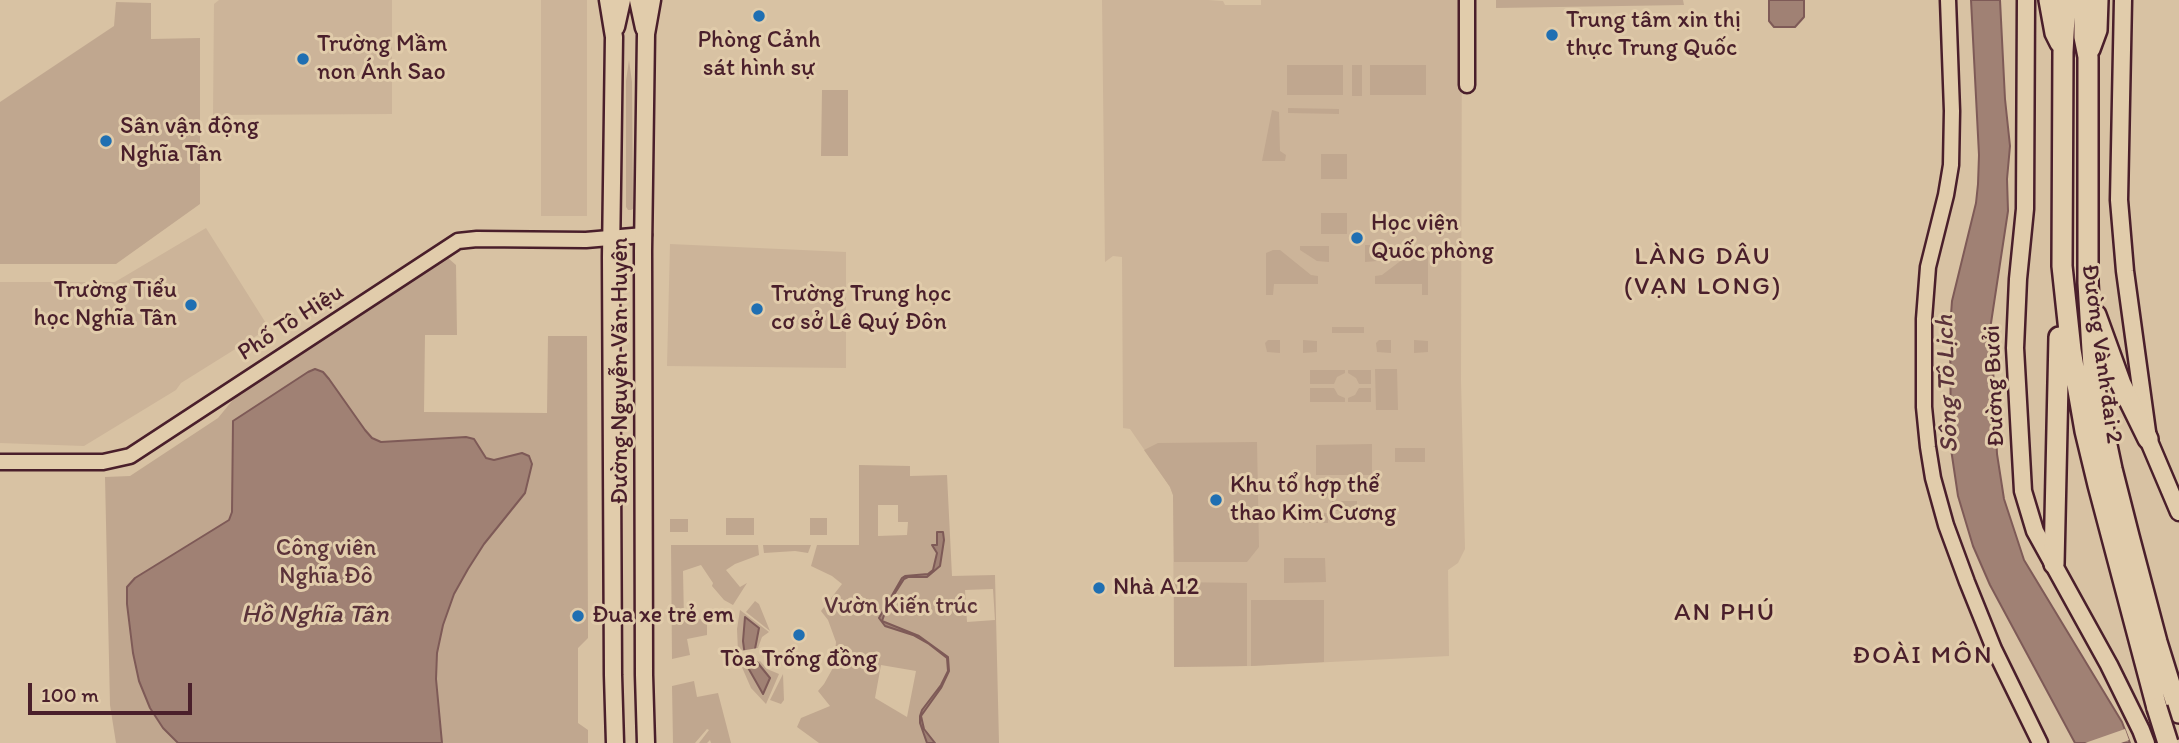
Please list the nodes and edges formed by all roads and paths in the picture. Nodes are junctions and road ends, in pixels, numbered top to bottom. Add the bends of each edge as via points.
1 (608, 0) edge
2 (622, 0) edge
3 (638, 0) edge
4 (652, 0) edge
5 (1467, 0) edge
6 (1948, 0) edge
7 (2026, 0) edge
8 (2049, 0) edge
9 (2066, 0) edge
10 (2084, 0) edge
11 (2098, 0) edge
12 (2123, 0) edge
13 (646, 34) junction
14 (614, 37) junction
15 (2063, 52) junction
16 (2088, 57) junction
17 (1467, 85) dead end
18 (644, 235) junction
19 (611, 238) junction
20 (2062, 266) junction
21 (2088, 283) junction
22 (2148, 439) junction
23 (0, 462) edge
24 (2179, 512) edge
25 (613, 550) junction
26 (644, 550) junction
27 (2054, 564) junction
28 (613, 675) junction
29 (644, 675) junction
30 (2173, 711) edge
31 (2143, 736) edge
32 (615, 743) edge
33 (646, 743) edge
34 (2040, 743) edge
35 (2168, 743) edge

1 - 14 main road, Đường Nguyễn Văn Huyên
2 - 14 main road
3 - 13 main road
4 - 13 main road, Đường Nguyễn Văn Huyên
5 - 17 street
6 - 34 street via 1951,165 1928,267 1924,394 1928,447 1946,525 1966,582
7 - 27 main road, Đường Bưởi via 2025,209 2016,319 2016,395 2023,491 2035,531
8 - 15 highway
9 - 15 highway, Đường Vành đai 2
10 - 16 highway, Đường Vành đai 2
11 - 16 highway via 2097,30
12 - 22 main road via 2119,200
13 - 18 main road, Đường Nguyễn Văn Huyên
14 - 19 main road, Đường Nguyễn Văn Huyên
15 - 20 highway, Đường Vành đai 2
16 - 21 highway, Đường Vành đai 2
18 - 19 street, Phố Tô Hiệu
18 - 26 main road, Đường Nguyễn Văn Huyên
19 - 23 street, Phố Tô Hiệu via 458,241 130,456 103,462
19 - 25 main road, Đường Nguyễn Văn Huyên
20 - 27 highway
20 - 30 highway, Đường Vành đai 2 via 2085,431
21 - 22 highway via 2108,352
21 - 30 highway, Đường Vành đai 2 via 2094,384
22 - 24 main road
25 - 26 main road
25 - 28 main road, Đường Nguyễn Văn Huyên
26 - 29 main road, Đường Nguyễn Văn Huyên
27 - 31 main road, Đường Bưởi
28 - 29 main road
28 - 32 main road, Đường Nguyễn Văn Huyên
29 - 33 main road, Đường Nguyễn Văn Huyên
30 - 31 main road
30 - 35 highway, bridge

